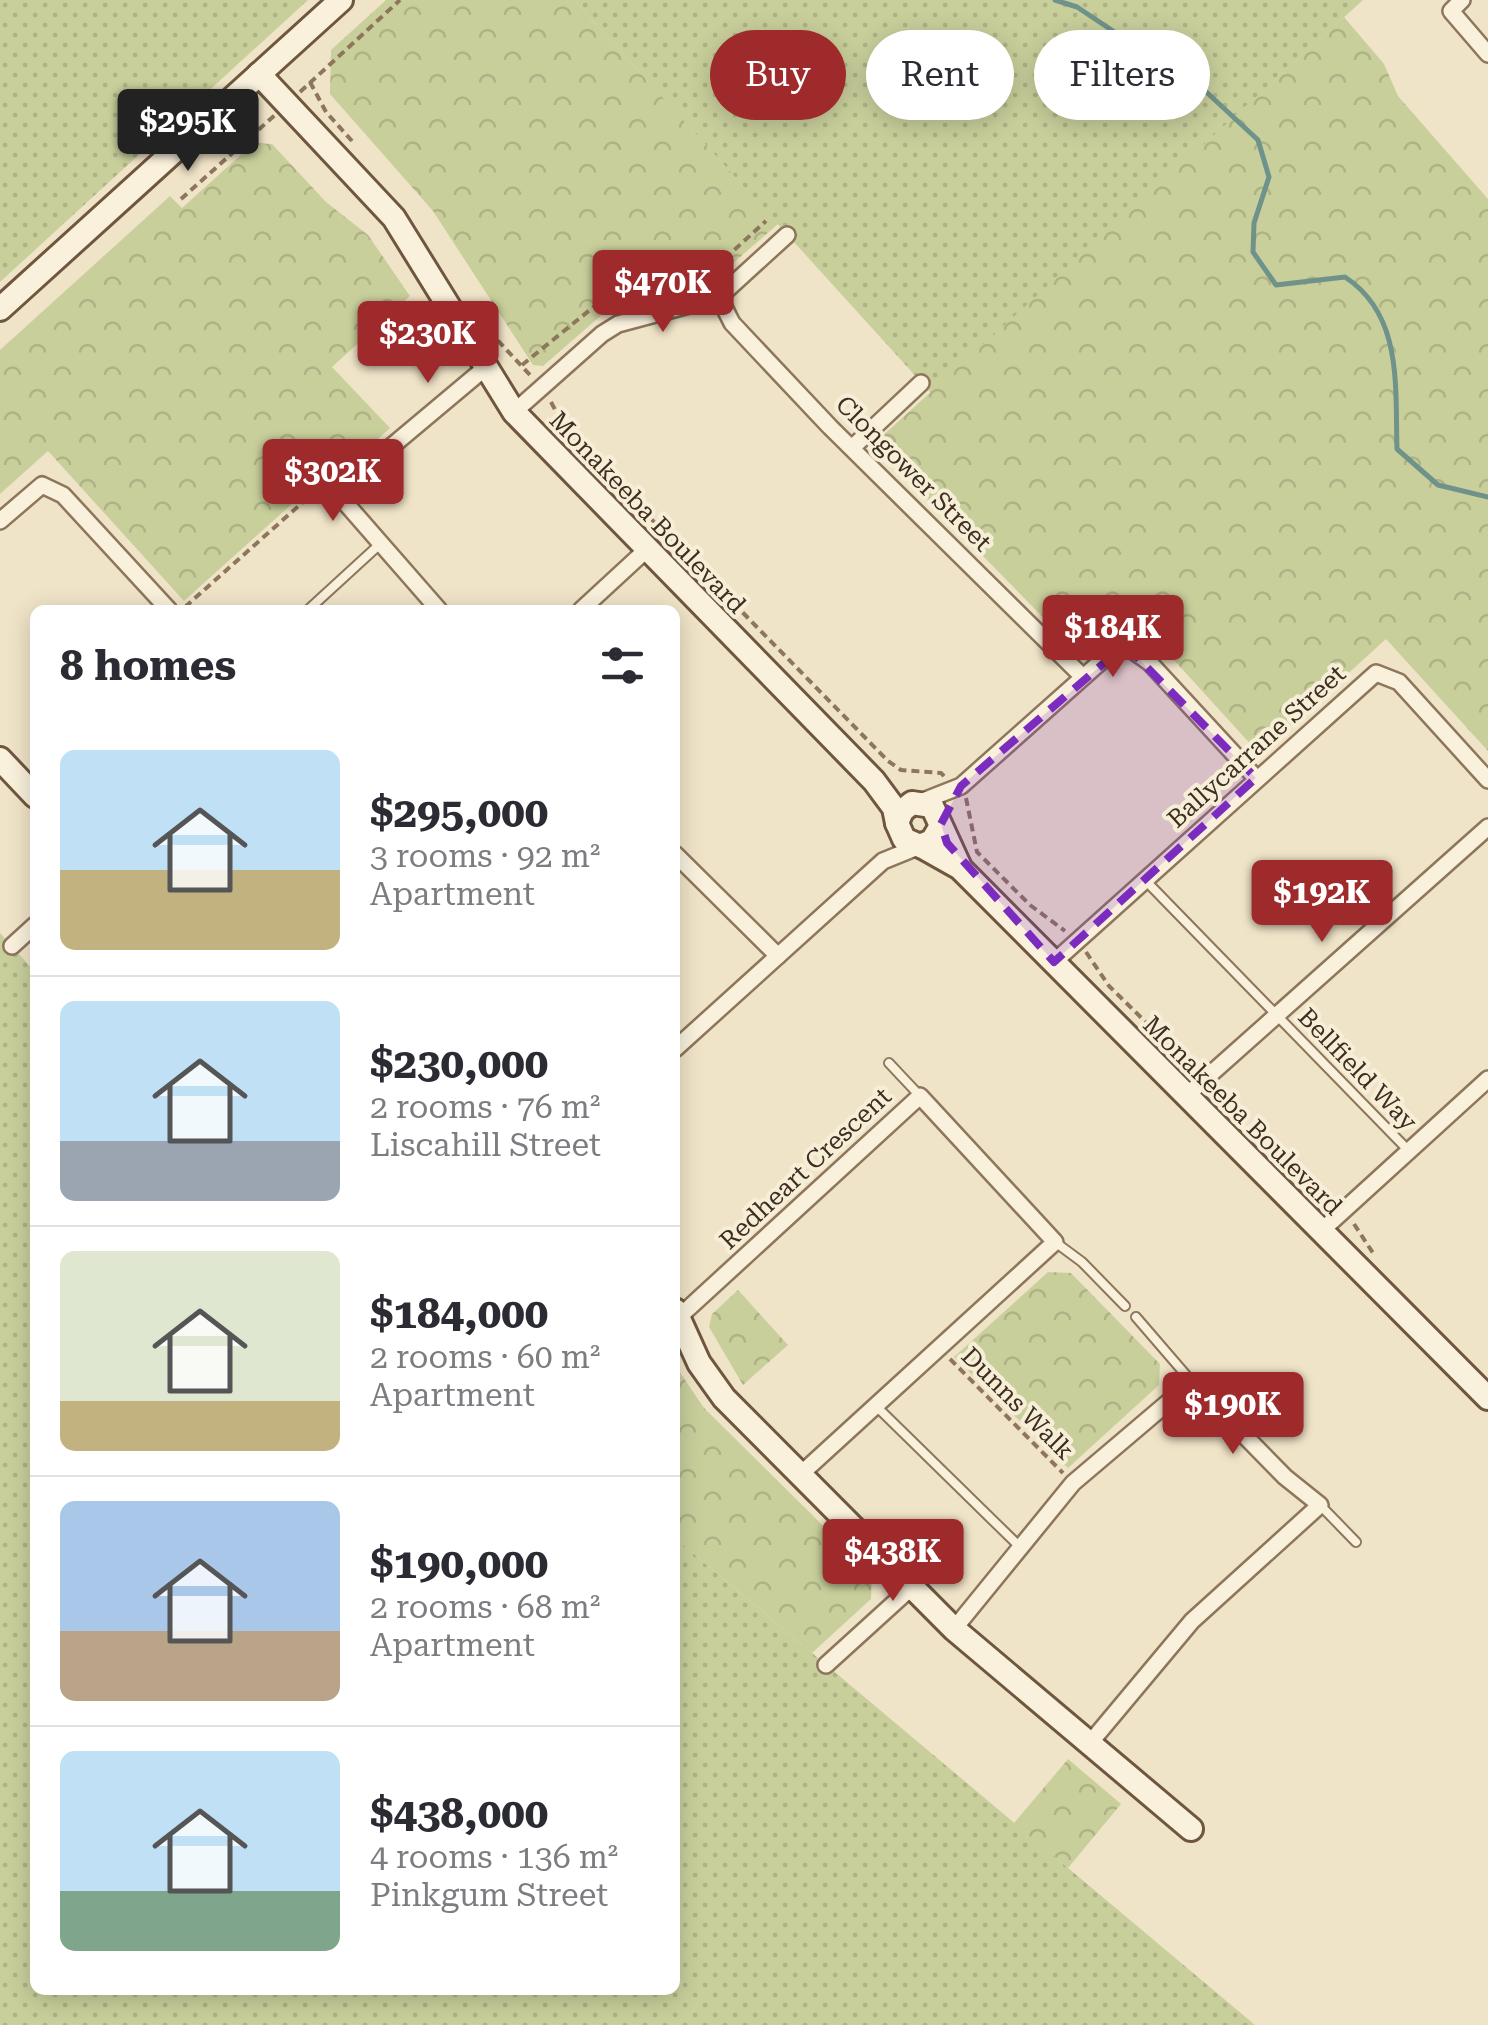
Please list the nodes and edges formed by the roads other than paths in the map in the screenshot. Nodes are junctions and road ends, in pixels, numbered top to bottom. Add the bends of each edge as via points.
1 (341, 0) edge
2 (1452, 4) edge
3 (1488, 54) edge
4 (259, 74) junction
5 (788, 235) dead end
6 (719, 297) junction
7 (0, 309) edge
8 (485, 368) junction
9 (922, 382) dead end
10 (514, 412) junction
11 (854, 446) junction
12 (0, 522) edge
13 (380, 544) junction
14 (644, 551) junction
15 (165, 605) edge
16 (313, 605) edge
17 (435, 605) edge
18 (585, 605) edge
19 (1083, 677) junction
20 (0, 758) edge
21 (1256, 778) junction
22 (1488, 780) edge
23 (874, 782) junction
24 (959, 789) junction
25 (30, 791) edge
26 (918, 802) junction
27 (898, 823) junction
28 (941, 825) junction
29 (1488, 827) edge
30 (920, 846) junction
31 (680, 859) edge
32 (883, 862) junction
33 (960, 868) junction
34 (1145, 880) junction
35 (30, 930) edge
36 (12, 946) dead end
37 (778, 956) junction
38 (1054, 962) junction
39 (1278, 1014) junction
40 (680, 1045) edge
41 (889, 1063) dead end
42 (1487, 1082) edge
43 (920, 1096) junction
44 (1186, 1096) junction
45 (1408, 1151) junction
46 (1320, 1232) junction
47 (1054, 1242) junction
48 (1125, 1306) dead end
49 (680, 1311) edge
50 (1136, 1317) dead end
51 (680, 1320) edge
52 (1192, 1382) junction
53 (1488, 1398) edge
54 (876, 1406) junction
55 (802, 1473) junction
56 (1320, 1505) junction
57 (1356, 1542) dead end
58 (1019, 1546) junction
59 (913, 1586) junction
60 (954, 1628) junction
61 (826, 1665) dead end
62 (1090, 1744) junction
63 (1191, 1829) dead end

1 - 4 street
2 - 3 street
4 - 7 street
4 - 8 street, Monakeeba Boulevard via 394,218
5 - 6 street
6 - 10 street via 618,324
6 - 11 street, Clongower Street via 732,323
8 - 10 street, Monakeeba Boulevard
8 - 13 street via 355,478 342,499
9 - 11 street
10 - 14 street, Monakeeba Boulevard
11 - 19 street, Clongower Street
12 - 15 street via 42,485 64,496
13 - 16 lane
13 - 17 street
14 - 18 street
14 - 23 street, Monakeeba Boulevard
19 - 21 street via 1115,649 1133,648
19 - 24 street
20 - 25 street
21 - 22 street, Ballycarrane Street via 1376,673 1400,682
21 - 34 street, Ballycarrane Street
23 - 26 street, Monakeeba Boulevard
23 - 27 street, Monakeeba Boulevard
24 - 26 street
24 - 28 street
26 - 27 street via 902,811
26 - 28 street via 937,811
27 - 30 street via 904,840
27 - 32 street
28 - 30 street
28 - 33 street, Monakeeba Boulevard
29 - 39 street
30 - 32 street
30 - 33 street, Monakeeba Boulevard
31 - 37 street
32 - 37 street
33 - 38 street, Monakeeba Boulevard
34 - 38 street, Ballycarrane Street
34 - 39 lane, Bellfield Way
35 - 36 street
37 - 40 street
38 - 44 street, Monakeeba Boulevard
39 - 44 street
39 - 45 lane, Bellfield Way
41 - 43 lane
42 - 45 street
43 - 47 street, Redheart Crescent
43 - 49 street, Redheart Crescent
44 - 46 street, Monakeeba Boulevard
45 - 46 street
46 - 53 street, Monakeeba Boulevard
47 - 48 lane
47 - 54 street
50 - 52 lane
51 - 55 street via 724,1398
52 - 56 street
52 - 58 street via 1073,1484
54 - 55 street
54 - 58 lane
55 - 59 street
56 - 57 lane
56 - 62 street via 1192,1621
58 - 60 street
59 - 60 street
59 - 61 street
60 - 62 street
62 - 63 street

